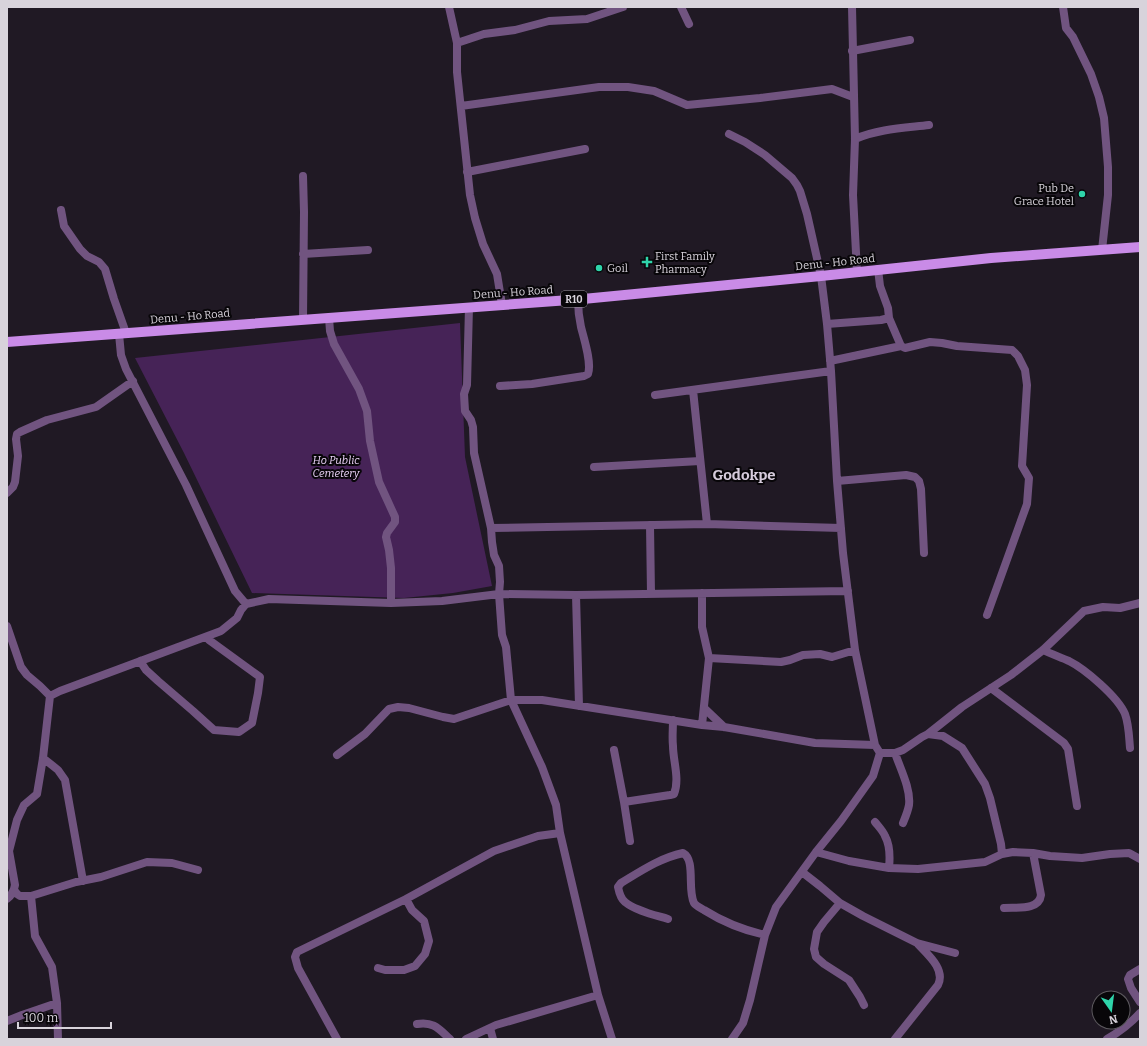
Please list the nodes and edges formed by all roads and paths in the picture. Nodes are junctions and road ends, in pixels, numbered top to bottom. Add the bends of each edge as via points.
1 (449, 7) edge
2 (623, 7) edge
3 (681, 7) edge
4 (852, 7) edge
5 (1062, 9) edge
6 (688, 24) dead end
7 (910, 40) dead end
8 (457, 43) junction
9 (852, 50) junction
10 (853, 97) junction
11 (461, 106) junction
12 (929, 125) dead end
13 (729, 134) dead end
14 (855, 139) junction
15 (585, 149) dead end
16 (467, 172) junction
17 (303, 176) dead end
18 (61, 210) dead end
19 (1140, 247) edge
20 (368, 250) dead end
21 (1102, 250) junction
22 (304, 254) junction
23 (878, 270) junction
24 (858, 272) junction
25 (821, 276) junction
26 (578, 299) junction
27 (502, 305) junction
28 (469, 307) junction
29 (329, 318) junction
30 (890, 318) junction
31 (303, 320) junction
32 (827, 324) junction
33 (122, 334) junction
34 (7, 342) edge
35 (901, 346) junction
36 (830, 361) junction
37 (831, 371) junction
38 (133, 381) junction
39 (500, 386) dead end
40 (693, 390) junction
41 (655, 395) dead end
42 (700, 461) junction
43 (594, 467) dead end
44 (837, 481) junction
45 (7, 493) edge
46 (707, 524) junction
47 (650, 525) junction
48 (491, 528) junction
49 (841, 528) junction
50 (924, 553) dead end
51 (848, 591) junction
52 (702, 593) junction
53 (499, 594) junction
54 (651, 594) junction
55 (576, 595) junction
56 (391, 602) junction
57 (1140, 603) edge
58 (246, 604) junction
59 (987, 615) dead end
60 (7, 626) edge
61 (206, 637) junction
62 (855, 650) junction
63 (1042, 650) junction
64 (709, 658) junction
65 (140, 661) junction
66 (991, 688) junction
67 (50, 696) junction
68 (511, 700) junction
69 (579, 706) junction
70 (704, 708) junction
71 (673, 720) junction
72 (702, 725) junction
73 (724, 727) junction
74 (928, 734) junction
75 (875, 745) junction
76 (1130, 748) dead end
77 (614, 750) dead end
78 (880, 753) junction
79 (895, 753) junction
80 (337, 755) dead end
81 (43, 758) junction
82 (624, 802) junction
83 (1077, 806) dead end
84 (876, 822) dead end
85 (903, 823) dead end
86 (560, 833) junction
87 (630, 841) dead end
88 (8, 850) edge
89 (816, 852) junction
90 (1033, 853) junction
91 (1002, 854) junction
92 (1140, 860) edge
93 (889, 868) junction
94 (198, 870) dead end
95 (802, 872) junction
96 (83, 881) junction
97 (14, 890) junction
98 (31, 896) junction
99 (7, 899) edge
100 (406, 899) junction
101 (840, 903) junction
102 (1004, 908) dead end
103 (668, 919) dead end
104 (765, 935) junction
105 (917, 943) junction
106 (955, 953) dead end
107 (378, 968) dead end
108 (1140, 969) edge
109 (598, 995) junction
110 (1140, 1002) edge
111 (57, 1003) junction
112 (864, 1005) dead end
113 (1140, 1013) edge
114 (7, 1021) edge
115 (417, 1024) dead end
116 (490, 1028) junction
117 (58, 1039) edge
118 (337, 1039) edge
119 (450, 1039) edge
120 (466, 1039) edge
121 (493, 1039) edge
122 (612, 1039) edge
123 (732, 1039) edge
124 (895, 1039) edge
125 (1107, 1039) edge

1 - 8 street
2 - 8 street via 587,19 549,21 515,30 484,34
3 - 6 street
4 - 9 street
5 - 21 street via 1066,28 1083,56 1100,97 1104,118 1108,195
7 - 9 street
8 - 11 street
9 - 10 street
10 - 11 street via 832,88 687,105 654,91 628,87 599,87
10 - 14 street
11 - 16 street
12 - 14 street via 877,132
13 - 25 street via 765,155 798,185
14 - 24 street via 853,195
15 - 16 street
16 - 27 street via 475,218 497,274
17 - 22 street
18 - 33 street via 64,226 80,250 105,269
19 - 21 main road, Denu - Ho Road / R10
20 - 22 street
21 - 23 main road, Denu - Ho Road / R10
22 - 31 street
23 - 24 main road, Denu - Ho Road / R10
23 - 30 street
24 - 25 main road, Denu - Ho Road / R10
25 - 26 main road, Denu - Ho Road / R10
25 - 32 street
26 - 27 main road, Denu - Ho Road / R10
26 - 39 street via 581,327 587,348 588,374 532,384
27 - 28 main road, Denu - Ho Road / R10
28 - 29 main road, Denu - Ho Road / R10
28 - 48 street via 465,411 473,427 474,453
29 - 31 main road, Denu - Ho Road / R10
29 - 56 street via 334,344 368,411 370,441 379,482 395,517 395,522 386,537 391,568
30 - 32 street
30 - 35 street
31 - 33 main road, Denu - Ho Road / R10
32 - 36 street
33 - 34 main road, Denu - Ho Road / R10
33 - 38 street via 121,355
35 - 36 street
35 - 59 street via 905,348 930,342 1012,350 1025,370 1027,385 1022,466 1029,478 1027,504
36 - 37 street
37 - 40 street
37 - 44 street
38 - 45 street via 96,407 47,420 17,434 17,474 13,487
38 - 58 street via 186,485 235,591
40 - 41 street
40 - 42 street
42 - 43 street
42 - 46 street
44 - 49 street
44 - 50 street via 915,476 921,489
46 - 47 street
46 - 49 street
47 - 48 street
47 - 54 street
48 - 53 street via 494,555 499,566
49 - 51 street
51 - 52 street
51 - 62 street
52 - 54 street
52 - 64 street via 702,627
53 - 55 street
53 - 56 street via 442,601
53 - 68 street
54 - 55 street
55 - 69 street
56 - 58 street via 269,599
57 - 63 street via 1120,608 1102,607 1084,611
58 - 61 street via 237,618 221,631
60 - 67 street via 21,667 26,675
61 - 65 street
61 - 65 street via 260,677 252,723 239,732 214,730 158,682
62 - 64 street via 832,657 820,654 803,655 781,662
62 - 75 street
63 - 66 street
63 - 76 street via 1069,661 1084,671 1119,704 1125,714
64 - 70 street
65 - 67 street
66 - 74 street
66 - 83 street via 1064,743 1068,749
67 - 81 street
68 - 69 street via 542,700
68 - 80 street via 454,719 409,708 389,709 365,734
68 - 86 street via 542,767 556,805
69 - 71 street
70 - 72 street
70 - 73 street
71 - 72 street
71 - 82 street via 676,781 674,794
72 - 73 street
73 - 75 street via 815,743
74 - 79 street
74 - 91 street via 943,736 962,748 978,772 990,798
75 - 78 street
77 - 82 street
78 - 79 street
78 - 89 street via 873,776
79 - 85 street via 908,793 909,805
81 - 88 street via 37,794 24,805
81 - 96 street via 58,770 65,780
82 - 87 street
84 - 93 street via 886,836
86 - 100 street via 538,836 494,851
86 - 109 street
88 - 97 street
89 - 93 street
89 - 95 street
90 - 91 street
90 - 92 street via 1082,858 1129,853
90 - 102 street via 1041,900 1032,906
91 - 93 street via 985,862 918,869
94 - 96 street via 172,863 147,862
95 - 101 street
95 - 104 street via 776,907
96 - 98 street
97 - 98 street via 20,896
97 - 99 street
98 - 111 street via 35,936 52,967
100 - 107 street via 412,910 424,921 429,941 425,954 415,966 404,970
100 - 118 street via 297,952 295,957 298,968
101 - 105 street
101 - 112 street via 817,932 814,949 816,957 849,980
103 - 104 street via 643,912 625,902 618,887 655,863 683,852 688,859 691,894 695,904 717,919
104 - 123 street via 743,1023
105 - 106 street
105 - 124 street via 940,971 941,980
108 - 110 street via 1128,979
109 - 116 street
109 - 122 street
111 - 114 street
111 - 117 street
113 - 125 street via 1134,1021
115 - 119 street via 426,1022
116 - 120 street
116 - 121 street

